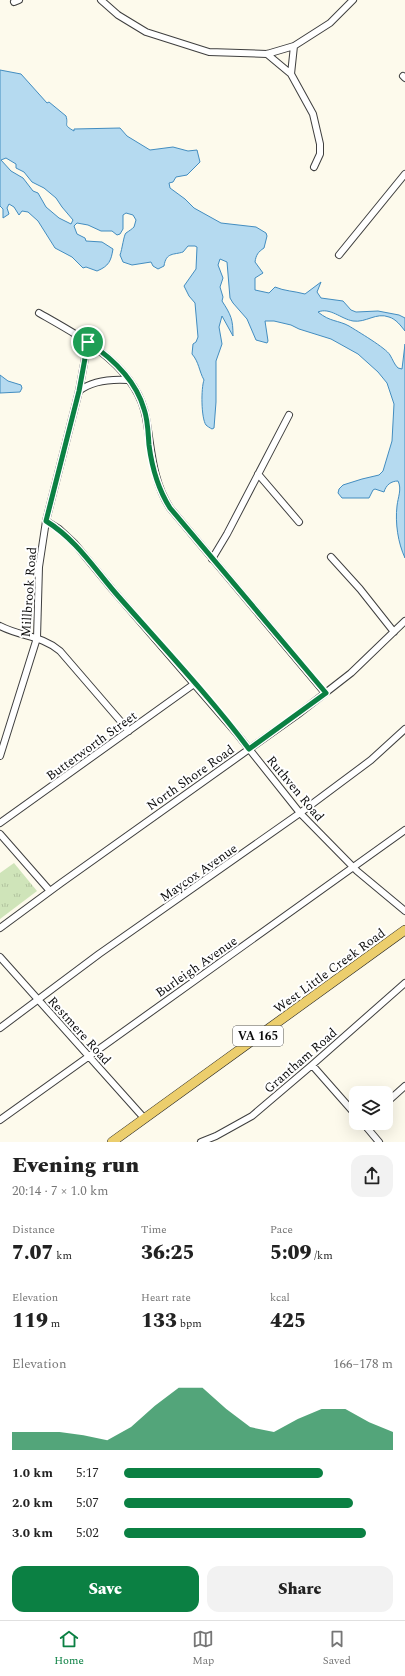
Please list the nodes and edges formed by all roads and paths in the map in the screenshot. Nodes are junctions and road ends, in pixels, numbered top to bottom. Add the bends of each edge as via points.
1 (101, 0) edge
2 (353, 0) edge
3 (294, 46) junction
4 (267, 54) junction
5 (291, 74) junction
6 (314, 167) dead end
7 (405, 174) edge
8 (339, 255) dead end
9 (39, 314) dead end
10 (88, 342) junction
11 (128, 380) junction
12 (79, 391) junction
13 (289, 415) dead end
14 (258, 474) junction
15 (46, 521) junction
16 (300, 522) dead end
17 (331, 557) dead end
18 (212, 559) junction
19 (405, 621) edge
20 (0, 626) edge
21 (394, 632) junction
22 (37, 638) junction
23 (194, 684) junction
24 (326, 693) junction
25 (405, 729) edge
26 (129, 731) junction
27 (1, 749) edge
28 (249, 749) junction
29 (0, 756) edge
30 (300, 813) junction
31 (0, 823) edge
32 (405, 830) edge
33 (0, 834) edge
34 (354, 867) junction
35 (50, 891) junction
36 (405, 911) edge
37 (0, 928) edge
38 (405, 930) edge
39 (0, 957) edge
40 (405, 983) edge
41 (38, 999) junction
42 (0, 1028) edge
43 (88, 1056) junction
44 (312, 1065) junction
45 (405, 1086) edge
46 (393, 1097) edge
47 (349, 1107) edge
48 (144, 1118) junction
49 (0, 1120) edge
50 (369, 1130) edge
51 (112, 1142) edge
52 (201, 1142) edge
53 (379, 1142) edge

1 - 4 street via 118,15 146,32 209,52
2 - 3 street via 330,23
3 - 4 street
3 - 5 street
4 - 5 street
5 - 6 street via 313,114 320,144 320,154
7 - 8 street
9 - 10 street
10 - 11 street via 112,361
10 - 12 street
11 - 12 street via 101,381
11 - 18 street via 144,409 152,464 159,490 172,512
12 - 15 street
13 - 14 street
14 - 16 street
14 - 18 street
15 - 22 street, Millbrook Road via 39,567
15 - 23 street, Ruthven Road via 75,544
17 - 21 street
18 - 24 street
19 - 21 street, North Shore Road
20 - 22 street
21 - 24 street, North Shore Road
22 - 26 street via 60,651
22 - 27 street, Millbrook Road
23 - 26 street, Butterworth Street
23 - 28 street, Ruthven Road
24 - 28 street, North Shore Road
25 - 30 street, Maycox Avenue via 371,760
26 - 31 street, Butterworth Street
27 - 29 street, Millbrook Road
28 - 30 street, Ruthven Road
28 - 35 street, North Shore Road
30 - 34 street, Ruthven Road
30 - 41 street, Maycox Avenue
32 - 34 street, Burleigh Avenue
33 - 35 street
34 - 36 street, Ruthven Road
34 - 43 street, Burleigh Avenue
35 - 37 street, North Shore Road
38 - 48 main road, West Little Creek Road / VA 165
39 - 41 street, Restmere Road
40 - 44 street, Grantham Road
41 - 42 street, Maycox Avenue
41 - 43 street, Restmere Road
43 - 48 street, Restmere Road
43 - 49 street, Burleigh Avenue
44 - 47 street
44 - 52 street, Grantham Road via 252,1116
45 - 46 street
48 - 51 main road, West Little Creek Road / VA 165
50 - 53 street

